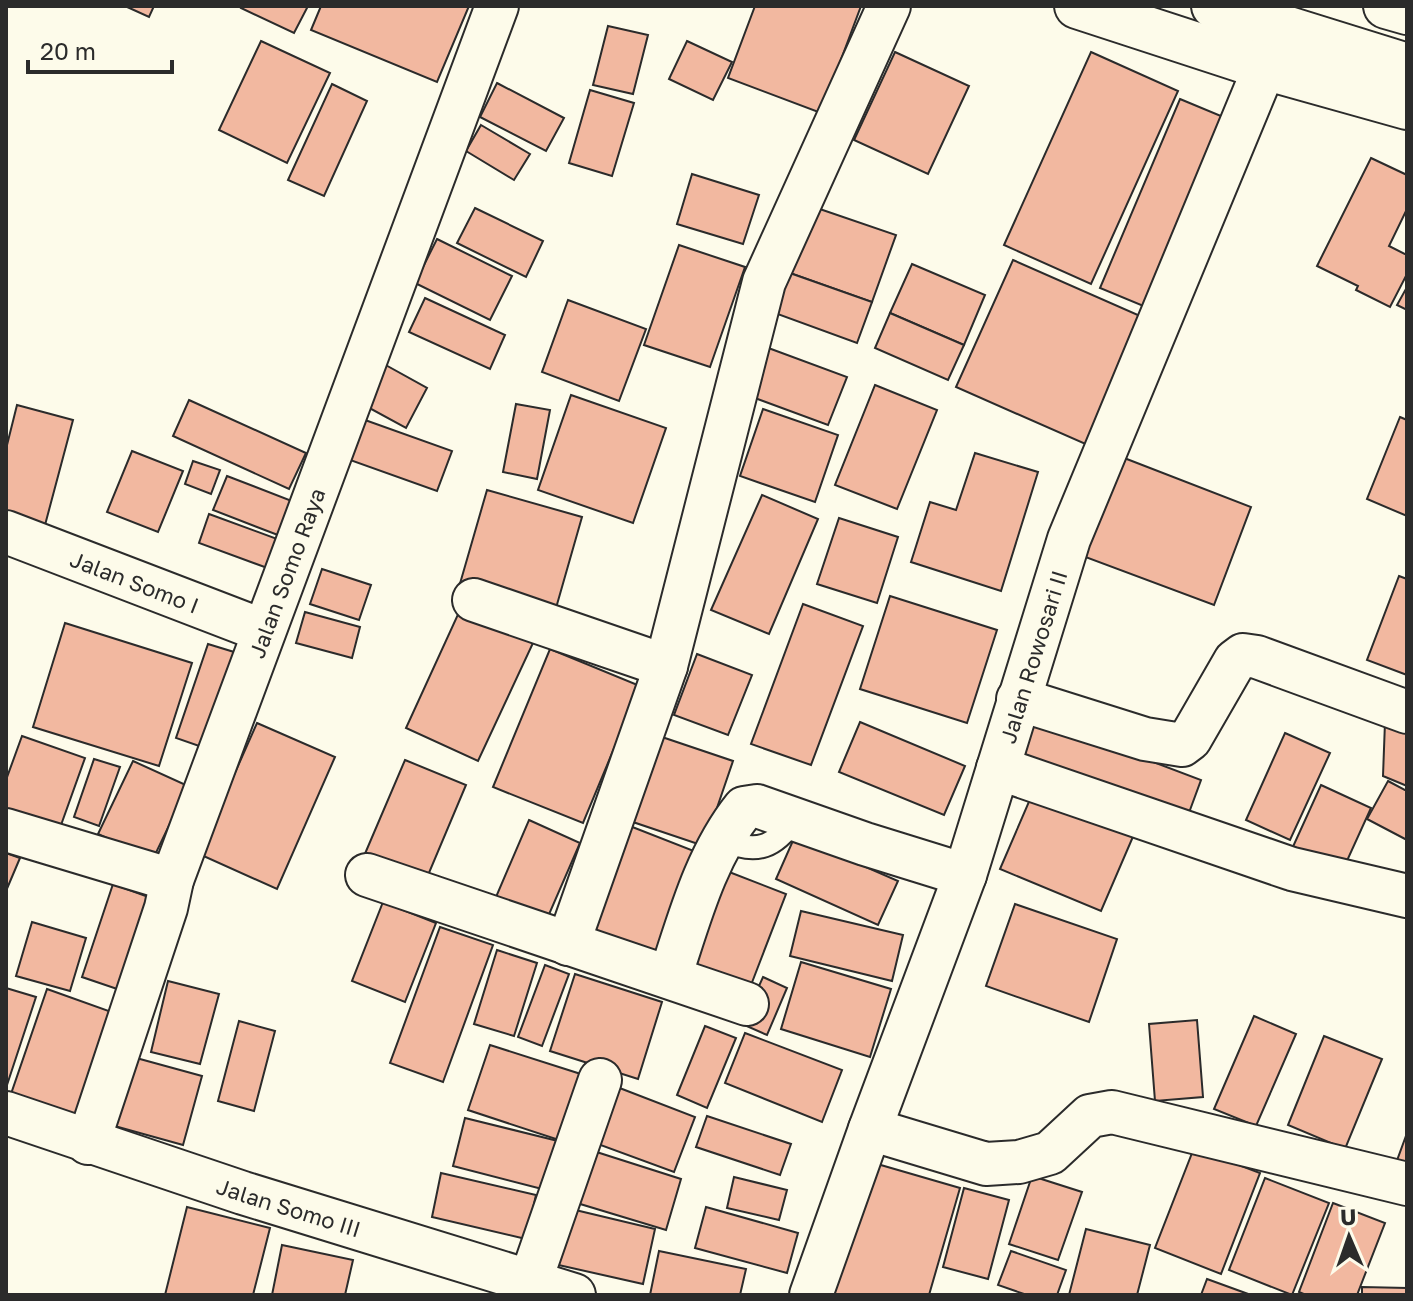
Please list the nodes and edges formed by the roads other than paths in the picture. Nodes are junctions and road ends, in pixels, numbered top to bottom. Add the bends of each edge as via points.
1 (497, 6) edge
2 (889, 6) edge
3 (1077, 6) edge
4 (1214, 6) edge
5 (1386, 6) edge
6 (1407, 12) edge
7 (1281, 27) junction
8 (1407, 66) edge
9 (1264, 67) junction
10 (1407, 107) edge
11 (6, 532) edge
12 (474, 600) dead end
13 (264, 631) junction
14 (666, 666) junction
15 (1018, 699) junction
16 (1407, 712) edge
17 (998, 768) junction
18 (6, 830) edge
19 (367, 875) dead end
20 (965, 875) junction
21 (172, 880) junction
22 (1407, 896) edge
23 (568, 944) junction
24 (670, 977) junction
25 (747, 1004) dead end
26 (600, 1080) dead end
27 (6, 1113) edge
28 (870, 1129) junction
29 (88, 1143) junction
30 (1407, 1184) edge
31 (530, 1282) junction
32 (574, 1295) edge
33 (811, 1295) edge

1 - 13 street, Jalan Somo Raya
2 - 14 street via 764,282
3 - 9 highway
4 - 7 highway
5 - 6 highway
7 - 8 highway
7 - 9 street, Jalan Rowosari II
9 - 10 highway
9 - 15 street, Jalan Rowosari II via 1069,539
11 - 13 street, Jalan Somo I
12 - 14 street
13 - 21 street, Jalan Somo Raya
14 - 23 street
15 - 16 street via 1145,739 1182,745 1243,655
15 - 17 street, Jalan Rowosari II
17 - 20 street, Jalan Rowosari II
17 - 22 street via 1292,869
18 - 21 street
19 - 23 street
20 - 24 street via 757,806 744,808 698,890
20 - 28 street, Jalan Rowosari II
21 - 29 street, Jalan Somo Raya
23 - 24 street
24 - 25 street
26 - 31 street
27 - 29 street, Jalan Somo III
28 - 30 street via 986,1164 1019,1162 1050,1153 1090,1116 1112,1112
28 - 33 street, Jalan Rowosari II
29 - 31 street, Jalan Somo III
31 - 32 street, Jalan Somo III

